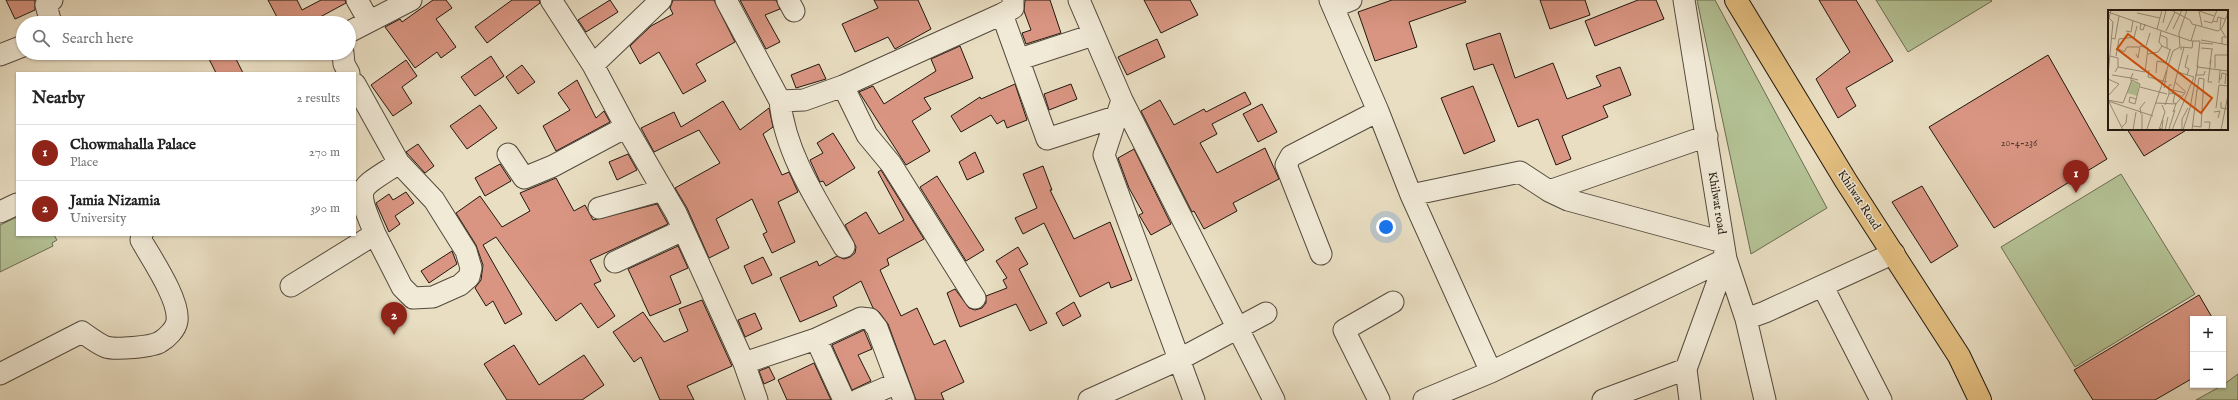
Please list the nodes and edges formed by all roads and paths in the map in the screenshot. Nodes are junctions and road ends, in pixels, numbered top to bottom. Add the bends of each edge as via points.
1 (52, 0) edge
2 (358, 0) edge
3 (411, 0) edge
4 (551, 0) edge
5 (661, 0) edge
6 (726, 0) edge
7 (1079, 0) edge
8 (1684, 0) edge
9 (1736, 0) edge
10 (1338, 2) edge
11 (1008, 7) edge
12 (49, 16) edge
13 (369, 21) junction
14 (356, 28) edge
15 (1093, 35) junction
16 (16, 49) edge
17 (0, 55) edge
18 (1020, 59) junction
19 (593, 66) junction
20 (356, 86) edge
21 (843, 86) junction
22 (780, 101) junction
23 (1119, 108) junction
24 (1378, 111) junction
25 (626, 127) junction
26 (1707, 136) junction
27 (508, 154) dead end
28 (399, 163) junction
29 (663, 190) junction
30 (1549, 191) junction
31 (1411, 195) junction
32 (16, 204) edge
33 (599, 208) dead end
34 (0, 212) edge
35 (683, 230) junction
36 (375, 234) junction
37 (142, 236) edge
38 (844, 247) dead end
39 (1725, 250) junction
40 (1894, 253) junction
41 (1322, 254) dead end
42 (615, 262) dead end
43 (291, 286) dead end
44 (1823, 287) junction
45 (975, 298) dead end
46 (1393, 302) dead end
47 (1266, 312) dead end
48 (1746, 319) junction
49 (1237, 329) junction
50 (816, 339) junction
51 (1178, 360) junction
52 (744, 363) junction
53 (1686, 369) junction
54 (1491, 372) junction
55 (0, 374) edge
56 (900, 391) edge
57 (757, 400) edge
58 (844, 400) edge
59 (858, 400) edge
60 (1089, 400) edge
61 (1194, 400) edge
62 (1274, 400) edge
63 (1379, 400) edge
64 (1424, 400) edge
65 (1603, 400) edge
66 (1690, 400) edge
67 (1765, 400) edge
68 (1881, 400) edge
69 (1980, 400) edge

1 - 12 street via 46,6
2 - 13 street
3 - 13 street
4 - 19 street
5 - 19 street
6 - 22 street
7 - 15 street
8 - 26 street, Khilwat road
9 - 40 main road, Khilwat Road via 1846,181
10 - 24 street
11 - 18 street
11 - 21 street
13 - 14 street
15 - 18 street
15 - 23 street
16 - 17 street
18 - 23 street via 1047,139
19 - 25 street
20 - 28 street
21 - 22 street via 804,100
21 - 45 street via 868,135 891,164
22 - 38 street via 782,123 810,190
23 - 49 street
23 - 51 street via 1104,155
24 - 31 street
24 - 41 street via 1291,156 1288,160 1286,166
25 - 27 street via 553,166 524,178
25 - 29 street
26 - 30 street
26 - 39 street, Khilwat road
28 - 36 street via 367,184 362,191 361,200
28 - 36 street via 434,200 466,251 471,268 469,277 460,285 433,297 413,298 402,287
29 - 33 street
29 - 35 street
30 - 31 street via 1520,172
30 - 39 street via 1568,200
31 - 54 street
32 - 34 street
35 - 42 street
35 - 52 street
36 - 43 street
37 - 55 street via 141,240 169,288 177,320 172,331 159,343 120,349 105,347 82,332
39 - 48 street
39 - 53 street, Khilwat road
39 - 54 street
40 - 44 street
40 - 69 main road, Khilwat Road via 1959,356
44 - 48 street
44 - 68 street
46 - 63 street via 1344,330
47 - 49 street
48 - 67 street
49 - 51 street
49 - 62 street
50 - 52 street
50 - 56 street via 861,318 870,319 877,328
50 - 58 street
51 - 60 street
51 - 61 street
52 - 57 street
53 - 65 street
53 - 66 street, Khilwat road
54 - 64 street
56 - 59 street

